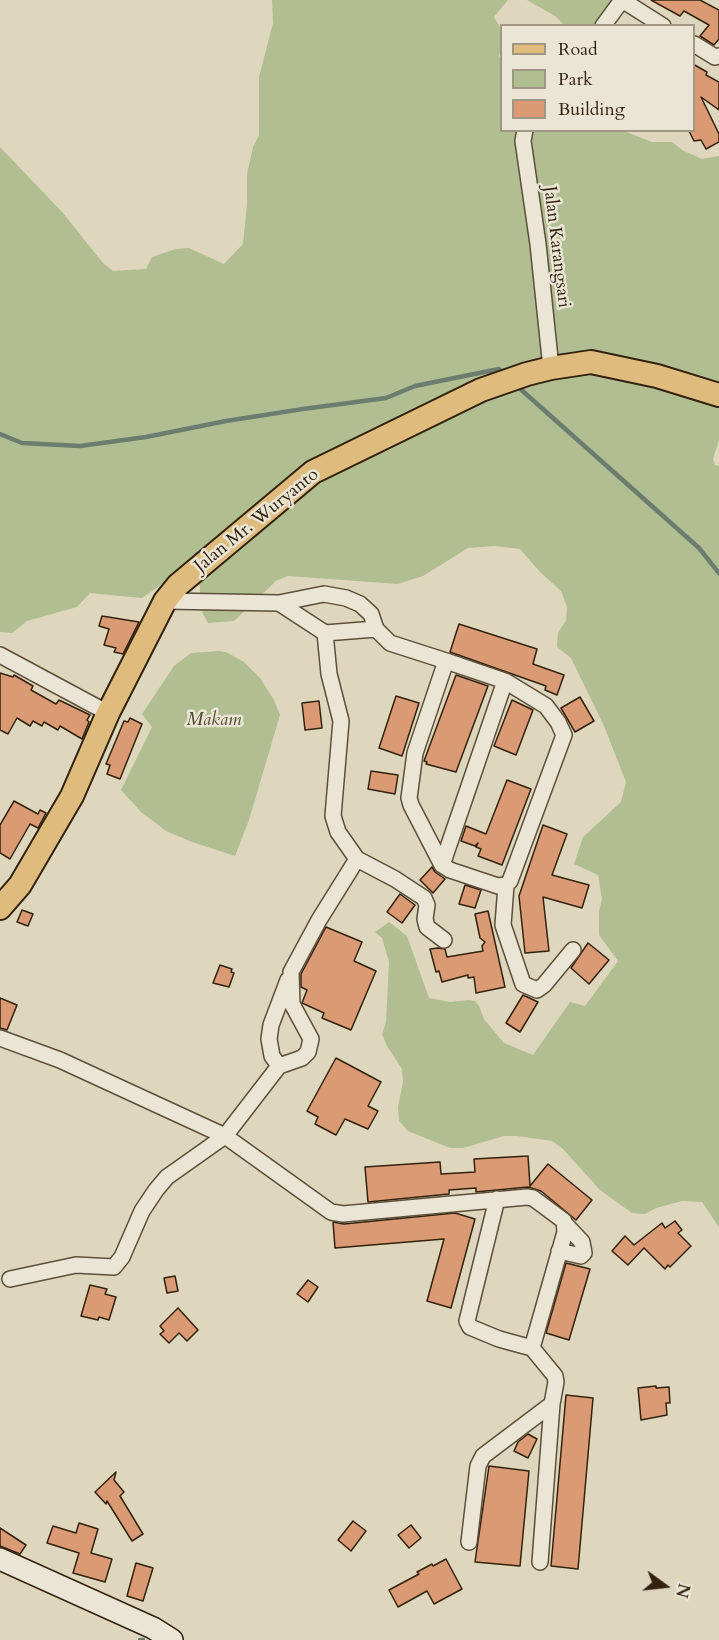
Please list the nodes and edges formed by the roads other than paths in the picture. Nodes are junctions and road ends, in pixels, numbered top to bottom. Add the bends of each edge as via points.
1 (622, 0) edge
2 (604, 24) edge
3 (660, 24) edge
4 (695, 45) edge
5 (719, 56) edge
6 (525, 132) edge
7 (551, 368) junction
8 (719, 395) edge
9 (165, 601) junction
10 (279, 603) junction
11 (376, 629) junction
12 (325, 633) junction
13 (0, 655) edge
14 (446, 661) junction
15 (506, 681) junction
16 (108, 713) junction
17 (357, 858) junction
18 (442, 865) junction
19 (506, 885) junction
20 (0, 909) edge
21 (444, 940) dead end
22 (573, 950) dead end
23 (291, 972) junction
24 (0, 1038) edge
25 (279, 1066) junction
26 (225, 1136) junction
27 (497, 1199) junction
28 (566, 1225) junction
29 (559, 1251) junction
30 (10, 1279) dead end
31 (532, 1347) junction
32 (552, 1404) junction
33 (469, 1542) dead end
34 (0, 1559) edge
35 (540, 1562) dead end
36 (171, 1640) edge

1 - 2 street
1 - 3 street
4 - 5 street
6 - 7 street, Jalan Karangsari
7 - 8 main road, Jalan Mr. Wuryanto via 591,362
7 - 9 main road, Jalan Mr. Wuryanto via 481,390 313,472 178,585
9 - 10 street
9 - 16 main road, Jalan Mr. Wuryanto
10 - 11 street via 324,594 346,598 371,615
10 - 12 street
11 - 12 street
11 - 14 street via 390,643
12 - 17 street via 329,674 341,721 333,816 338,832
13 - 16 street
14 - 15 street
14 - 18 street via 415,753 409,798
15 - 18 street
15 - 19 street via 546,706 564,735
16 - 20 main road, Jalan Mr. Wuryanto via 72,796 20,885
17 - 21 street via 424,898 428,927
17 - 23 street
18 - 19 street via 488,883
19 - 22 street via 503,925 523,984 537,990
23 - 25 street via 269,1039 272,1056
23 - 25 street via 292,1004 311,1039 302,1058
24 - 26 street via 60,1060
25 - 26 street
26 - 27 street via 331,1212
26 - 30 street via 167,1177 142,1211 114,1267 76,1265
27 - 28 street via 533,1198
27 - 31 street via 467,1321 470,1327
28 - 29 street
28 - 29 street via 582,1242 584,1254
29 - 31 street
31 - 32 street via 555,1376
32 - 33 street via 483,1456 478,1466
32 - 35 street
34 - 36 main road via 153,1628

